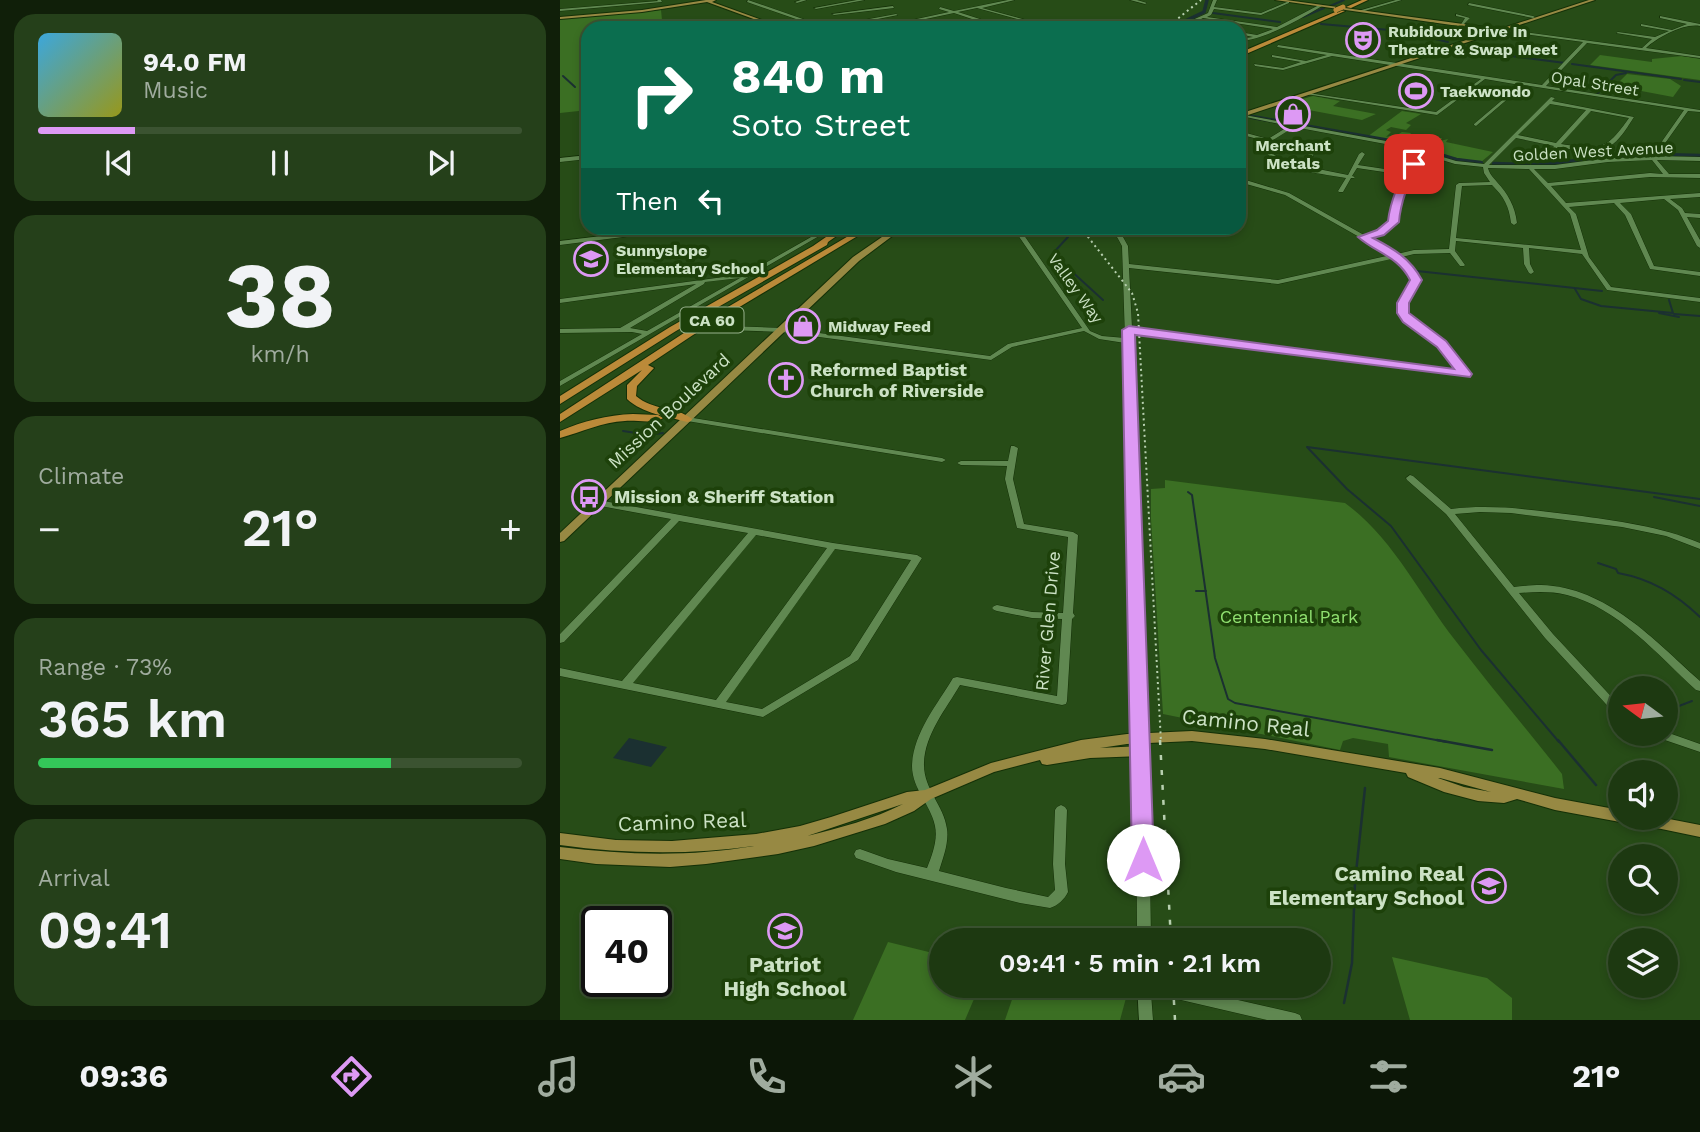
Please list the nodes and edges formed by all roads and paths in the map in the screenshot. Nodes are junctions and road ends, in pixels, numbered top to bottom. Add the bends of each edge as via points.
1 (755, 0) edge
2 (805, 0) edge
3 (861, 0) edge
4 (893, 0) edge
5 (991, 0) edge
6 (1013, 0) edge
7 (1132, 0) edge
8 (1215, 0) edge
9 (1277, 0) edge
10 (1358, 0) edge
11 (1366, 0) edge
12 (1400, 0) edge
13 (1480, 0) edge
14 (1584, 0) edge
15 (1593, 0) edge
16 (660, 1) edge
17 (710, 1) edge
18 (748, 1) edge
19 (797, 2) edge
20 (1003, 2) junction
21 (1288, 2) edge
22 (1145, 3) dead end
23 (1320, 6) junction
24 (1467, 6) junction
25 (893, 7) junction
26 (816, 8) dead end
27 (940, 8) dead end
28 (978, 8) junction
29 (1212, 8) junction
30 (1343, 9) junction
31 (560, 10) edge
32 (1360, 11) junction
33 (955, 12) junction
34 (1520, 14) junction
35 (834, 15) dead end
36 (896, 15) junction
37 (1457, 15) dead end
38 (1202, 17) junction
39 (1512, 17) junction
40 (1533, 17) junction
41 (560, 18) edge
42 (1661, 18) dead end
43 (982, 20) junction
44 (1524, 20) junction
45 (763, 21) edge
46 (806, 21) edge
47 (864, 21) edge
48 (903, 21) edge
49 (909, 21) edge
50 (978, 21) edge
51 (985, 21) edge
52 (1027, 21) edge
53 (1193, 21) edge
54 (1229, 21) edge
55 (1246, 23) edge
56 (1308, 23) junction
57 (1692, 23) junction
58 (1642, 24) dead end
59 (1461, 25) junction
60 (1700, 25) edge
61 (1277, 28) junction
62 (1499, 30) junction
63 (1674, 31) junction
64 (1618, 33) dead end
65 (1246, 34) edge
66 (1258, 36) junction
67 (1655, 38) junction
68 (1246, 40) edge
69 (1586, 42) junction
70 (1278, 46) dead end
71 (1643, 49) junction
72 (1246, 50) edge
73 (1332, 54) junction
74 (1273, 57) dead end
75 (1700, 57) edge
76 (1307, 62) junction
77 (1390, 64) junction
78 (1255, 65) dead end
79 (1398, 65) junction
80 (1484, 78) junction
81 (1523, 84) junction
82 (1543, 87) junction
83 (1562, 90) junction
84 (1308, 94) junction
85 (1549, 102) junction
86 (1590, 109) junction
87 (1687, 110) junction
88 (1700, 111) edge
89 (1246, 113) edge
90 (1246, 113) edge
91 (1246, 116) edge
92 (1293, 125) junction
93 (1476, 125) dead end
94 (1246, 134) edge
95 (1514, 136) junction
96 (1268, 140) junction
97 (1329, 140) dead end
98 (1558, 144) junction
99 (1362, 154) dead end
100 (1432, 155) junction
101 (1548, 155) dead end
102 (581, 158) edge
103 (1653, 158) junction
104 (1700, 159) edge
105 (560, 160) edge
106 (1300, 166) junction
107 (1356, 166) junction
108 (1485, 166) junction
109 (1530, 167) junction
110 (1406, 174) junction
111 (1667, 175) junction
112 (1700, 176) edge
113 (1352, 177) junction
114 (1246, 182) edge
115 (1495, 183) junction
116 (1547, 185) junction
117 (1341, 191) dead end
118 (1700, 195) edge
119 (1664, 197) junction
120 (1617, 202) junction
121 (1567, 205) junction
122 (1683, 215) junction
123 (1700, 216) edge
124 (1514, 223) dead end
125 (623, 235) edge
126 (819, 235) edge
127 (834, 235) edge
128 (839, 235) edge
129 (855, 235) edge
130 (889, 235) edge
131 (1021, 235) edge
132 (1119, 235) edge
133 (1363, 237) junction
134 (1697, 237) edge
135 (1453, 239) junction
136 (560, 243) edge
137 (1526, 246) junction
138 (1700, 246) edge
139 (1452, 251) junction
140 (1584, 252) junction
141 (802, 255) junction
142 (1397, 256) junction
143 (1126, 265) junction
144 (1462, 265) dead end
145 (1531, 272) dead end
146 (749, 274) junction
147 (1700, 274) edge
148 (707, 281) junction
149 (1700, 300) edge
150 (560, 301) edge
151 (727, 328) dead end
152 (1086, 329) junction
153 (622, 330) junction
154 (782, 330) junction
155 (560, 331) edge
156 (647, 333) junction
157 (690, 333) junction
158 (1129, 336) junction
159 (560, 384) edge
160 (560, 401) edge
161 (560, 419) edge
162 (687, 419) junction
163 (560, 435) edge
164 (1014, 448) dead end
165 (942, 460) dead end
166 (961, 463) dead end
167 (1010, 464) junction
168 (1410, 478) dead end
169 (597, 503) junction
170 (1449, 512) junction
171 (678, 517) junction
172 (754, 532) junction
173 (560, 539) edge
174 (834, 546) junction
175 (1700, 546) edge
176 (1512, 590) junction
177 (997, 608) dead end
178 (1070, 617) junction
179 (560, 640) edge
180 (560, 672) edge
181 (624, 687) junction
182 (1700, 687) edge
183 (1608, 699) edge
184 (718, 705) junction
185 (1678, 740) edge
186 (1142, 744) junction
187 (1700, 748) edge
188 (926, 795) junction
189 (1061, 810) dead end
190 (1608, 814) edge
191 (1678, 827) edge
192 (1700, 831) edge
193 (560, 839) edge
194 (666, 847) junction
195 (560, 852) edge
196 (860, 854) dead end
197 (604, 858) junction
198 (931, 875) junction
199 (1144, 928) edge
200 (1145, 998) edge
201 (1200, 998) edge
202 (1146, 1020) edge
203 (1294, 1020) edge

1 - 18 street
2 - 19 street
3 - 26 street
4 - 25 street
5 - 20 street
6 - 20 street
7 - 22 street
8 - 29 street
9 - 21 main road
10 - 30 highway
11 - 30 highway
12 - 32 street
13 - 24 street
14 - 40 main road
15 - 62 main road
16 - 31 street
17 - 41 main road
17 - 45 main road
18 - 46 street
20 - 28 street
21 - 23 main road
21 - 29 street via 1261,14
23 - 32 main road
23 - 61 street
24 - 34 street
24 - 39 street
25 - 35 street
25 - 36 street
27 - 33 street
28 - 33 street
28 - 52 street
29 - 38 street
30 - 56 highway
30 - 56 highway
32 - 59 main road
33 - 43 street
33 - 49 street
34 - 39 street
34 - 40 street
36 - 47 street
36 - 48 street
37 - 59 street via 1468,18
38 - 53 street
38 - 54 street
39 - 44 street
40 - 44 main road
42 - 57 street
43 - 50 street
43 - 51 street
44 - 62 main road
55 - 61 street
56 - 72 highway
57 - 60 street
57 - 63 street
58 - 63 street
59 - 62 main road
61 - 66 street
62 - 69 street
62 - 77 main road
62 - 79 main road
63 - 67 street
64 - 67 street
65 - 66 street
66 - 68 street
67 - 71 street
69 - 71 street
69 - 82 street
70 - 73 street, Opal Street
71 - 75 street
73 - 76 street
73 - 77 street, Opal Street
74 - 76 street
76 - 78 street via 1283,69
77 - 79 street, Opal Street
77 - 89 main road
79 - 80 street, Opal Street
79 - 84 main road
80 - 81 street, Opal Street
80 - 84 street via 1434,115
81 - 82 street, Opal Street
81 - 93 street
82 - 83 street, Opal Street
83 - 85 street
83 - 87 street, Opal Street
84 - 90 main road
85 - 86 street
85 - 95 street
86 - 98 street
86 - 98 street via 1632,116 1606,146
87 - 88 street, Opal Street
87 - 103 street
91 - 92 street, Golden West Avenue
92 - 96 street
92 - 100 street, Golden West Avenue
94 - 96 street
95 - 98 street
95 - 108 street
96 - 106 street via 1263,147 1266,153
97 - 106 street via 1314,146
98 - 101 street
99 - 107 street
100 - 108 street, Golden West Avenue
100 - 110 street
102 - 105 street
103 - 104 street, Golden West Avenue
103 - 109 street, Golden West Avenue
103 - 111 street
106 - 113 street
107 - 110 street
107 - 113 street
108 - 109 street, Golden West Avenue
108 - 115 street
109 - 116 street
110 - 133 street via 1394,222
111 - 112 street
111 - 116 street
113 - 117 street
114 - 133 street via 1287,194
115 - 124 street via 1512,204
115 - 135 street via 1460,184
116 - 121 street
118 - 119 street
119 - 120 street
119 - 122 street
120 - 121 street
120 - 147 street via 1628,214 1652,268
121 - 140 street
122 - 123 street
122 - 134 street
125 - 136 street
126 - 146 street
127 - 141 highway
128 - 141 highway, CA 60
129 - 157 highway, CA 60
130 - 154 main road, Mission Boulevard via 856,259
131 - 152 street, Valley Way
132 - 143 street
133 - 142 street
134 - 138 street
135 - 137 street
135 - 139 street
137 - 140 street
137 - 145 street
139 - 142 street
139 - 144 street
140 - 149 street via 1611,290
141 - 160 highway, CA 60
142 - 143 street via 1274,282
142 - 158 street, Valley Way via 1416,280 1403,303 1407,320 1441,344 1465,374
143 - 158 street
146 - 148 street
146 - 156 street
148 - 150 street
148 - 153 street
151 - 154 street
152 - 154 street via 1010,345 991,358
152 - 158 street, Valley Way via 1101,338
153 - 155 street
153 - 156 street
154 - 162 main road, Mission Boulevard
156 - 159 street
157 - 161 highway, CA 60
157 - 162 highway via 641,374 630,392 643,407
158 - 186 street
162 - 163 highway via 620,417
162 - 165 street
162 - 169 main road, Mission Boulevard
164 - 167 street, River Glen Drive
166 - 167 street
167 - 178 street, River Glen Drive via 1020,526 1073,535
168 - 170 street
169 - 171 street
169 - 173 main road, Mission Boulevard
170 - 175 street via 1491,508 1623,524 1657,530
170 - 176 street
171 - 172 street
171 - 179 street
172 - 174 street
172 - 181 street
174 - 184 street
174 - 184 street via 917,558 854,658 763,713
176 - 182 street via 1555,587 1594,599
176 - 183 street
177 - 178 street
178 - 188 street, River Glen Drive via 1062,701 957,681 918,756 919,779
180 - 181 street
181 - 184 street
185 - 187 street
186 - 188 main road, Camino Real via 1038,762 1020,760
186 - 190 main road, Camino Real via 1212,737 1401,767 1465,792 1505,799 1514,795
186 - 199 street
188 - 194 main road, Camino Real via 784,835 721,845
188 - 197 main road, Camino Real via 914,806 872,823 800,844 695,860
188 - 198 street via 941,827
189 - 198 street via 1062,892 1050,902
191 - 192 main road
193 - 194 main road, Camino Real
194 - 197 main road
195 - 197 main road, Camino Real
196 - 198 street via 888,867
200 - 202 street
201 - 203 street

